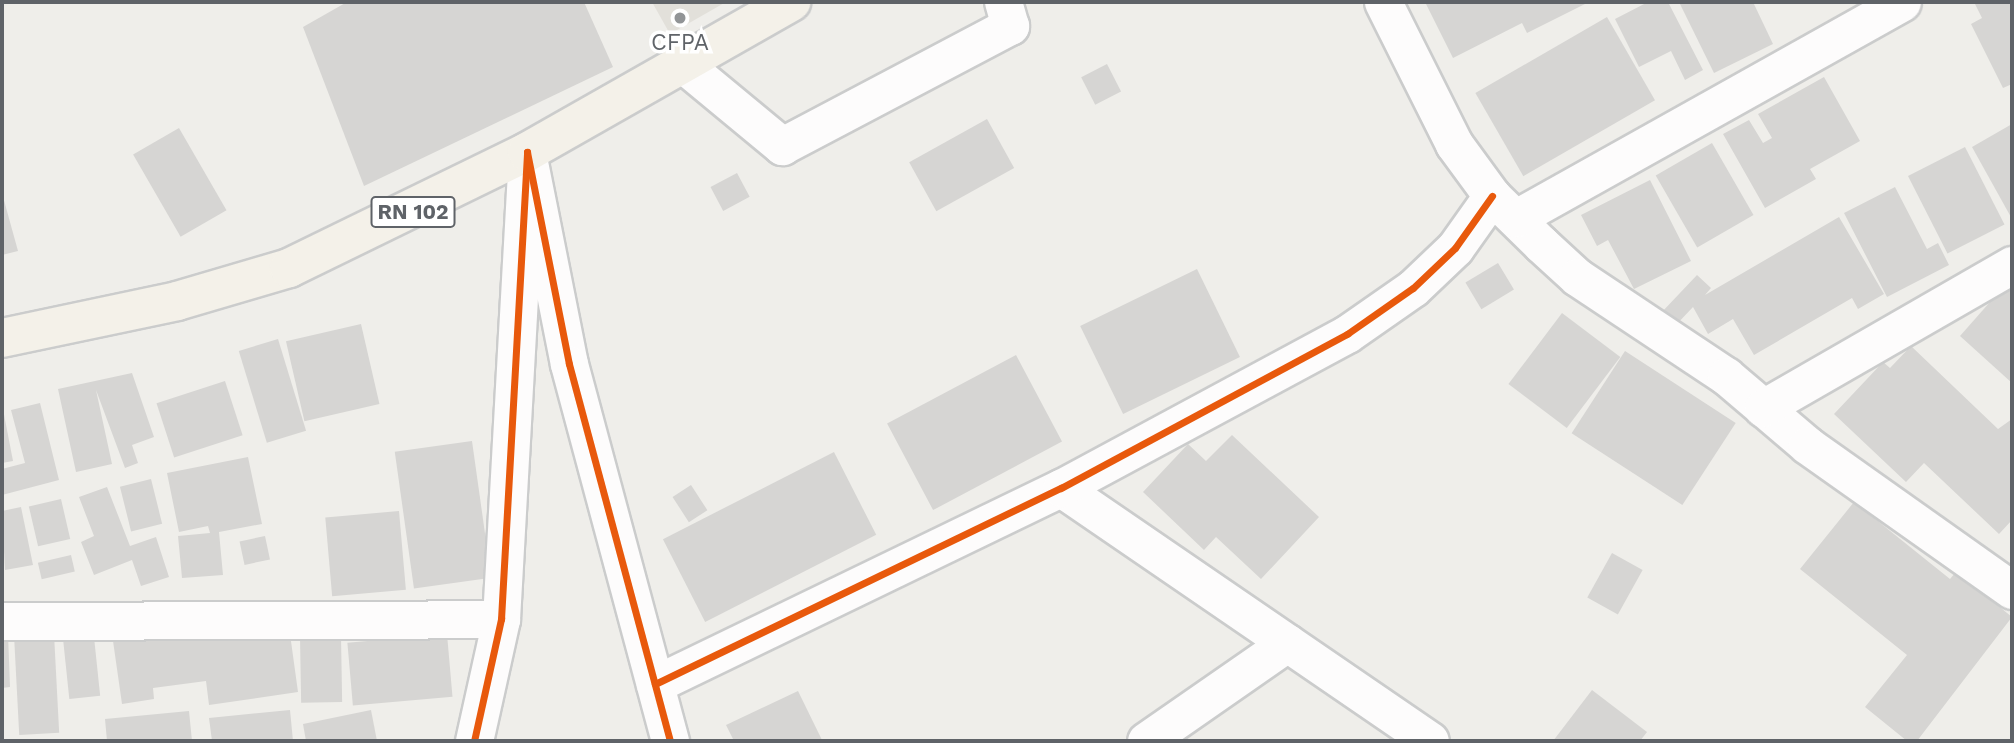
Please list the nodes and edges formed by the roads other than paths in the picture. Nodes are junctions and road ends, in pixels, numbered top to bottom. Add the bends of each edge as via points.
1 (792, 2) edge
2 (1003, 2) edge
3 (1383, 2) edge
4 (1902, 2) edge
5 (683, 64) junction
6 (527, 152) junction
7 (1504, 207) junction
8 (2012, 265) edge
9 (2, 338) edge
10 (1763, 408) junction
11 (1061, 488) junction
12 (2012, 590) edge
13 (501, 619) junction
14 (2, 621) edge
15 (1287, 643) junction
16 (655, 684) junction
17 (474, 741) edge
18 (670, 741) edge
19 (1146, 741) edge
20 (1430, 741) edge

1 - 5 main road, RN 102
2 - 5 street via 1010,26 782,146
3 - 7 street via 1454,144
4 - 7 street
5 - 6 main road, RN 102
6 - 9 main road, RN 102 via 289,268 177,301
6 - 13 street
6 - 16 street via 569,364
7 - 10 street via 1577,277
7 - 11 street via 1413,288 1346,334
8 - 10 street
10 - 12 street
11 - 15 street
11 - 16 street
13 - 14 street
13 - 17 street
15 - 19 street
15 - 20 street
16 - 18 street

